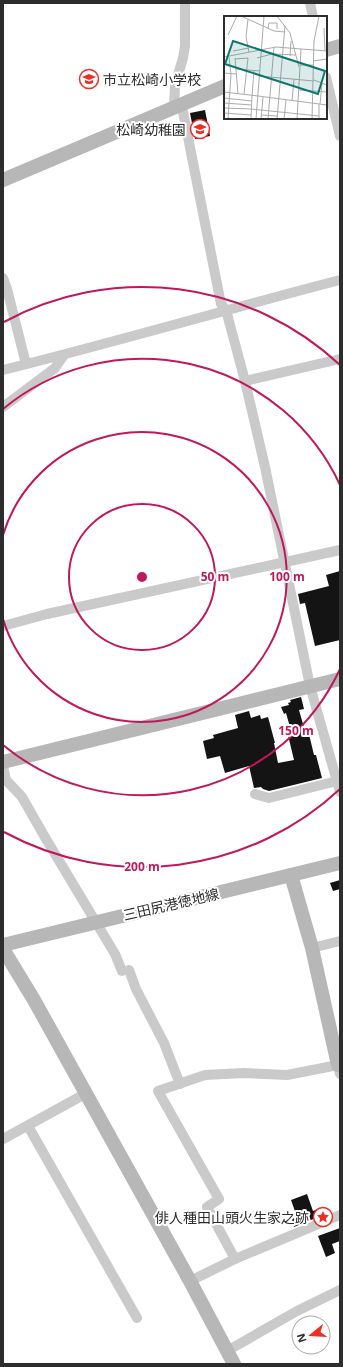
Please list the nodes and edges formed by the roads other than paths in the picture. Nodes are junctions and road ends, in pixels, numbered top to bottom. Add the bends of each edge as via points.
1 (185, 3) edge
2 (310, 3) edge
3 (313, 16) edge
4 (340, 46) edge
5 (327, 50) edge
6 (327, 81) edge
7 (224, 86) edge
8 (177, 106) junction
9 (339, 123) edge
10 (340, 136) edge
11 (3, 180) edge
12 (3, 278) edge
13 (340, 280) edge
14 (226, 310) junction
15 (64, 355) junction
16 (340, 359) edge
17 (26, 364) junction
18 (3, 370) edge
19 (245, 381) junction
20 (3, 407) edge
21 (340, 550) edge
22 (285, 563) junction
23 (3, 626) edge
24 (340, 679) edge
25 (310, 686) junction
26 (3, 762) edge
27 (3, 766) edge
28 (337, 781) junction
29 (340, 792) edge
30 (255, 794) dead end
31 (340, 863) edge
32 (291, 875) junction
33 (96, 922) junction
34 (340, 942) edge
35 (3, 945) edge
36 (312, 948) junction
37 (3, 949) edge
38 (339, 1068) edge
39 (180, 1084) junction
40 (85, 1094) junction
41 (28, 1126) junction
42 (3, 1139) edge
43 (340, 1215) edge
44 (235, 1258) junction
45 (190, 1281) junction
46 (340, 1290) edge
47 (137, 1318) dead end
48 (227, 1351) junction
49 (234, 1364) edge

1 - 8 street via 185,46 175,85
2 - 3 street
4 - 5 street
6 - 9 street
7 - 8 street
8 - 11 street
8 - 14 street via 183,112 220,304
9 - 10 street
12 - 17 street
13 - 14 street
14 - 15 street
14 - 19 street
15 - 17 street
15 - 20 street via 55,368
16 - 19 street
17 - 18 street
19 - 22 street
21 - 22 street
22 - 23 street
22 - 25 street
24 - 25 street
25 - 26 street
25 - 28 street
27 - 33 street via 6,780 22,797
28 - 29 street
28 - 30 street via 269,798
31 - 32 street, 三田尻港徳地線
32 - 33 street, 三田尻港徳地線
32 - 36 street
33 - 35 street, 三田尻港徳地線
33 - 39 street via 136,989 164,1043
34 - 36 street
36 - 38 street
37 - 40 street
38 - 39 street via 287,1075 205,1075
39 - 44 street via 158,1091 219,1199 207,1207
40 - 41 street
40 - 45 street
41 - 42 street
41 - 47 street
43 - 44 street
44 - 45 street
45 - 48 street
46 - 48 street
48 - 49 street

